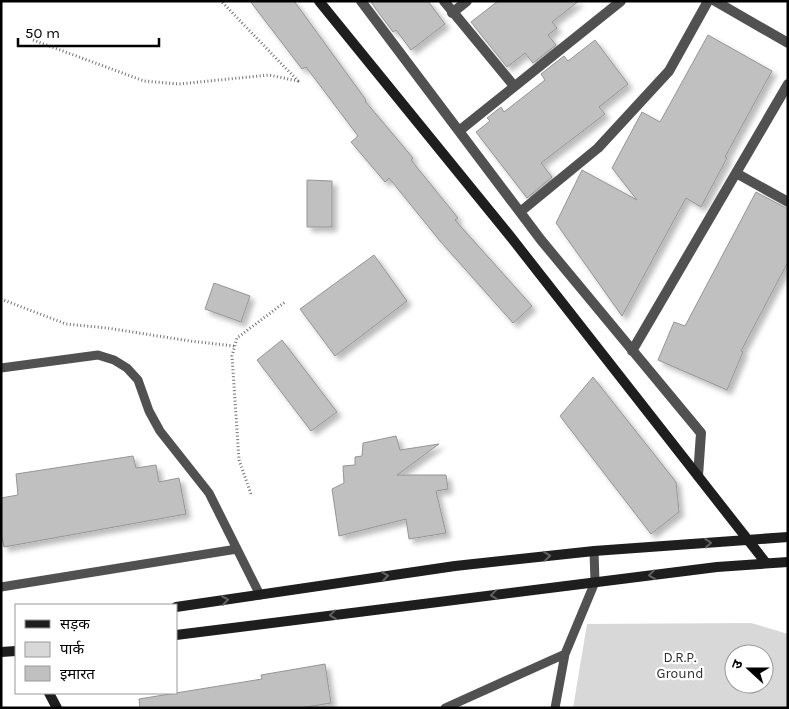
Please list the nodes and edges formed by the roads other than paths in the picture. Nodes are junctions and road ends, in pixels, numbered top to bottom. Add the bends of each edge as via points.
1 (319, 1) edge
2 (361, 1) edge
3 (444, 1) edge
4 (467, 1) edge
5 (621, 1) edge
6 (708, 1) edge
7 (714, 1) edge
8 (452, 13) junction
9 (788, 43) edge
10 (788, 84) edge
11 (514, 86) junction
12 (459, 131) junction
13 (736, 173) junction
14 (788, 202) edge
15 (520, 212) junction
16 (632, 350) junction
17 (1, 368) edge
18 (698, 476) junction
19 (788, 537) edge
20 (748, 540) junction
21 (237, 549) junction
22 (594, 551) junction
23 (788, 562) edge
24 (766, 563) junction
25 (595, 582) junction
26 (1, 587) edge
27 (260, 595) junction
28 (178, 607) edge
29 (178, 635) edge
30 (15, 651) edge
31 (1, 652) edge
32 (565, 654) junction
33 (50, 694) edge
34 (57, 708) edge
35 (445, 708) edge
36 (555, 708) edge

1 - 18 main road via 510,236
2 - 12 street
3 - 8 street
4 - 8 street
5 - 11 street
6 - 15 street via 669,71 598,148
7 - 9 street
8 - 11 street
10 - 13 street
11 - 12 street
12 - 15 street
13 - 14 street
13 - 16 street
15 - 16 street
16 - 18 street via 701,433
17 - 21 lane via 98,355 127,368 138,380 160,430 209,494
18 - 20 main road
19 - 20 main road
22 -> 20 main road
20 - 24 main road
21 - 26 lane
21 - 27 lane
22 - 25 lane
27 -> 22 main road via 454,566
23 - 24 main road
24 -> 25 main road
25 -> 29 main road
25 - 32 lane
28 -> 27 main road
30 - 31 main road
32 - 35 lane
32 - 36 lane
33 - 34 main road

